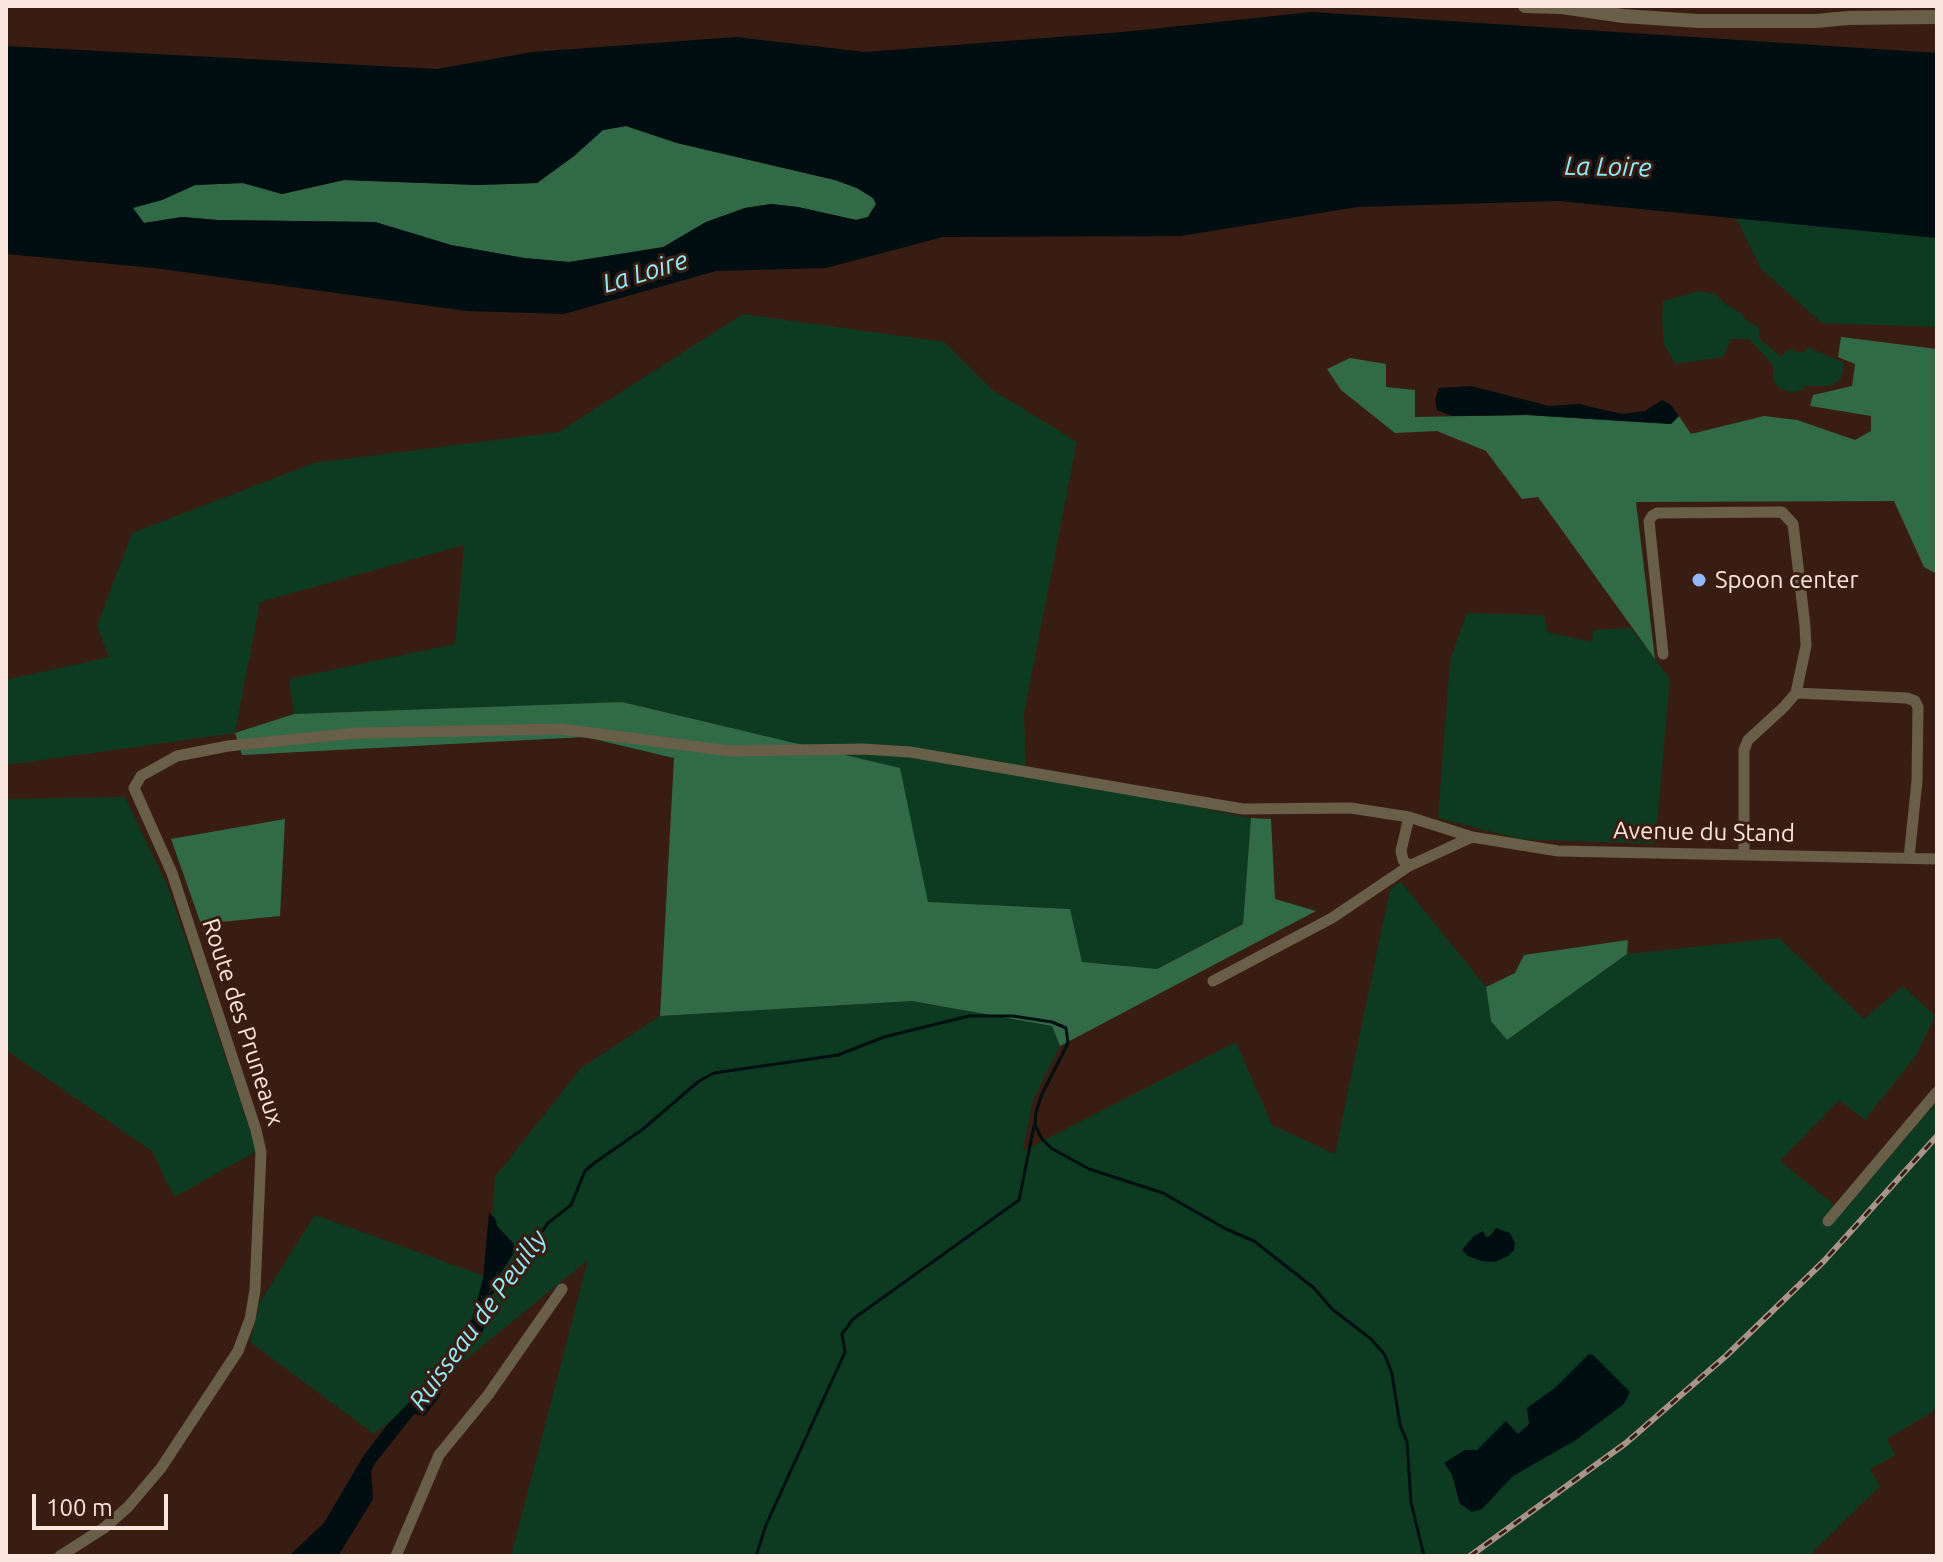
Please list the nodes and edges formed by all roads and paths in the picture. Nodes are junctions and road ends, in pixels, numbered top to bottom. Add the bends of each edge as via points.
1 (1525, 6) edge
2 (1937, 17) edge
3 (1663, 654) dead end
4 (1796, 693) junction
5 (141, 776) joint
6 (1409, 817) junction
7 (1472, 837) junction
8 (1744, 854) junction
9 (1909, 858) junction
10 (1937, 859) edge
11 (1409, 866) junction
12 (1213, 981) dead end
13 (1937, 1092) edge
14 (1828, 1221) dead end
15 (562, 1289) dead end
16 (60, 1556) edge
17 (396, 1556) edge

1 - 2 street via 1698,21
3 - 4 street via 1652,516 1782,512 1793,524 1805,626
4 - 8 street via 1744,750
4 - 9 street via 1915,701 1917,781
5 - 6 street, Avenue du Stand via 177,756 228,746 357,733 561,729 730,751 910,752 1243,809 1351,808
5 - 16 street, Route des Pruneaux via 134,788 172,873 261,1152 255,1290 238,1351 161,1468 104,1528
6 - 7 street, Avenue du Stand
6 - 11 street via 1401,851
7 - 8 street, Avenue du Stand via 1558,851
7 - 11 street
8 - 9 street, Avenue du Stand
9 - 10 street, Avenue du Stand
11 - 12 street via 1332,918
13 - 14 street
15 - 17 street via 439,1455

